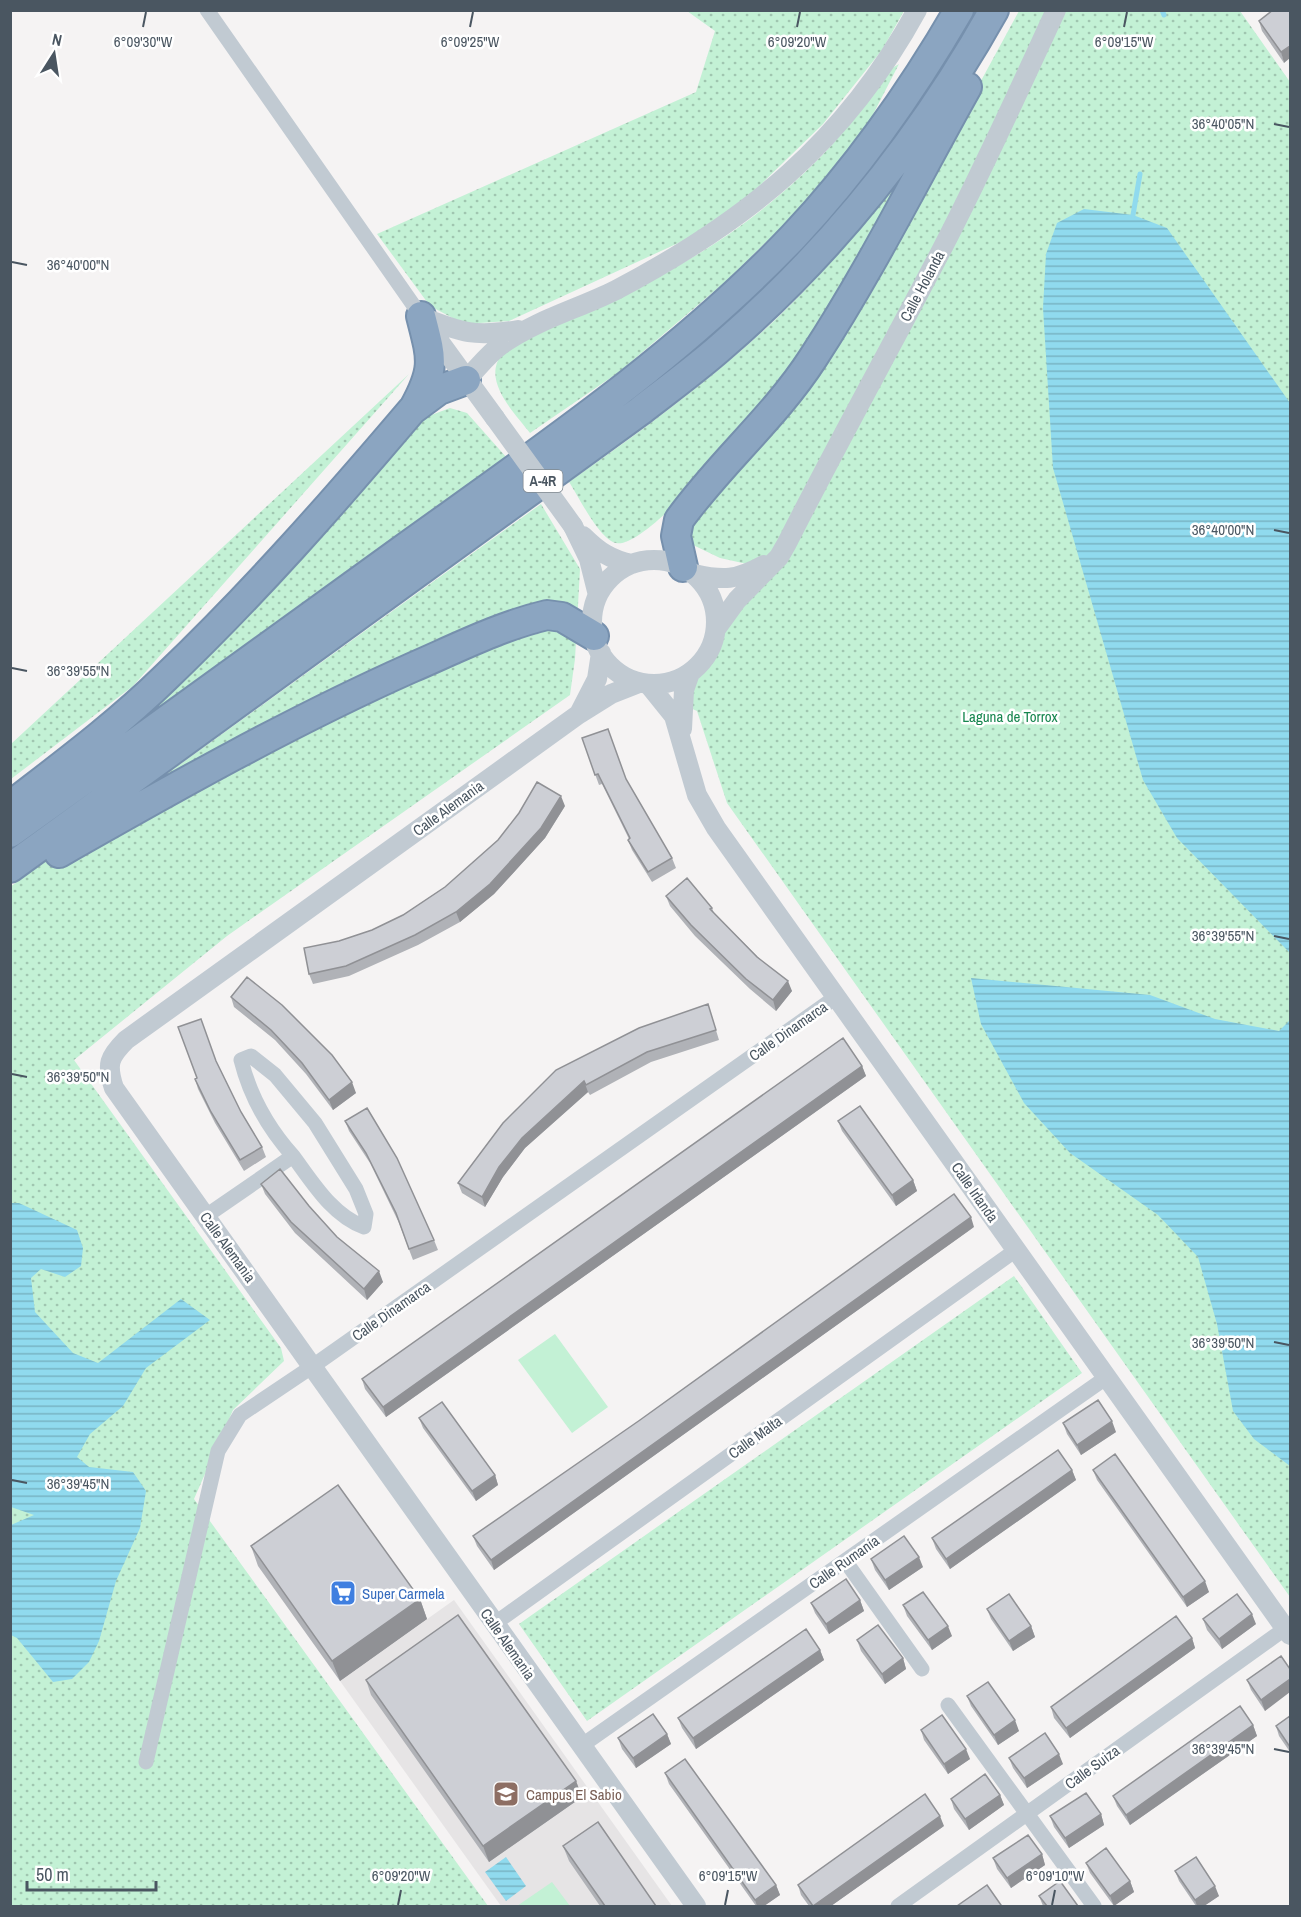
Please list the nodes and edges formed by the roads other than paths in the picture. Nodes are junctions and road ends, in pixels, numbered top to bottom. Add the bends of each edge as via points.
1 (207, 10) edge
2 (917, 10) edge
3 (959, 10) edge
4 (1056, 10) edge
5 (991, 15) edge
6 (421, 316) junction
7 (530, 328) junction
8 (466, 380) junction
9 (412, 410) junction
10 (573, 526) junction
11 (779, 556) junction
12 (632, 564) junction
13 (688, 571) junction
14 (598, 595) junction
15 (716, 628) junction
16 (597, 645) junction
17 (690, 673) junction
18 (644, 684) junction
19 (579, 714) junction
20 (682, 739) junction
21 (10, 806) edge
22 (10, 833) edge
23 (10, 870) edge
24 (836, 997) junction
25 (292, 1156) junction
26 (206, 1216) junction
27 (1016, 1250) junction
28 (313, 1366) junction
29 (1107, 1377) junction
30 (846, 1562) junction
31 (494, 1624) junction
32 (1288, 1631) edge
33 (922, 1669) dead end
34 (948, 1705) dead end
35 (581, 1746) junction
36 (146, 1762) dead end
37 (1028, 1813) junction
38 (696, 1906) edge
39 (898, 1906) edge
40 (1094, 1906) edge

1 - 6 street
2 - 7 street via 893,54 843,121 786,179 720,230 615,290
3 - 22 highway, A-4R via 901,102 837,187 793,237 699,325 621,389 470,501
4 - 11 street, Calle Holanda via 987,160
5 - 13 highway via 973,76 813,359 764,423 679,520 676,536
5 - 23 highway, A-4R via 903,153 861,206 723,345 640,411
6 - 7 street via 461,333 496,334
6 - 8 street
6 - 9 highway via 432,359 427,384
7 - 8 street via 500,346
8 - 9 highway via 439,390
8 - 10 street, bridge
9 - 21 highway via 264,580 172,671 96,740
10 - 12 street via 598,551
10 - 14 street via 589,559
11 - 13 street via 741,577 727,579
11 - 15 street, Calle Holanda
12 - 13 street via 666,561
12 - 14 street via 618,572
13 - 15 street via 705,586 713,601
14 - 16 street via 592,615
15 - 17 street via 710,649
16 - 18 street via 612,668
16 - 19 street, Calle Alemania via 597,679
16 - 23 highway via 562,617 547,615 469,643 336,701 42,862
17 - 18 street via 676,680
17 - 20 street, Calle Irlanda via 681,715
18 - 19 street, Calle Alemania via 611,694
18 - 20 street, Calle Irlanda via 674,716
19 - 26 street, Calle Alemania via 126,1040 112,1054 109,1072 114,1088
20 - 24 street, Calle Irlanda via 697,795 716,828
24 - 27 street, Calle Irlanda
24 - 28 street, Calle Dinamarca
25 - 25 street via 272,1132 247,1083 241,1060 251,1056 274,1075 315,1123 356,1189 366,1214 364,1227 347,1221
25 - 26 street
26 - 28 street, Calle Alemania
27 - 29 street, Calle Irlanda
27 - 31 street, Calle Malta
28 - 31 street, Calle Alemania
28 - 36 street, Calle Dinamarca via 240,1415 218,1451
29 - 30 street, Calle Rumanía
29 - 32 street, Calle Irlanda
30 - 33 street
30 - 35 street, Calle Rumanía
31 - 35 street, Calle Alemania
32 - 37 street, Calle Suiza
34 - 37 street
35 - 38 street, Calle Alemania
37 - 39 street, Calle Suiza
37 - 40 street

